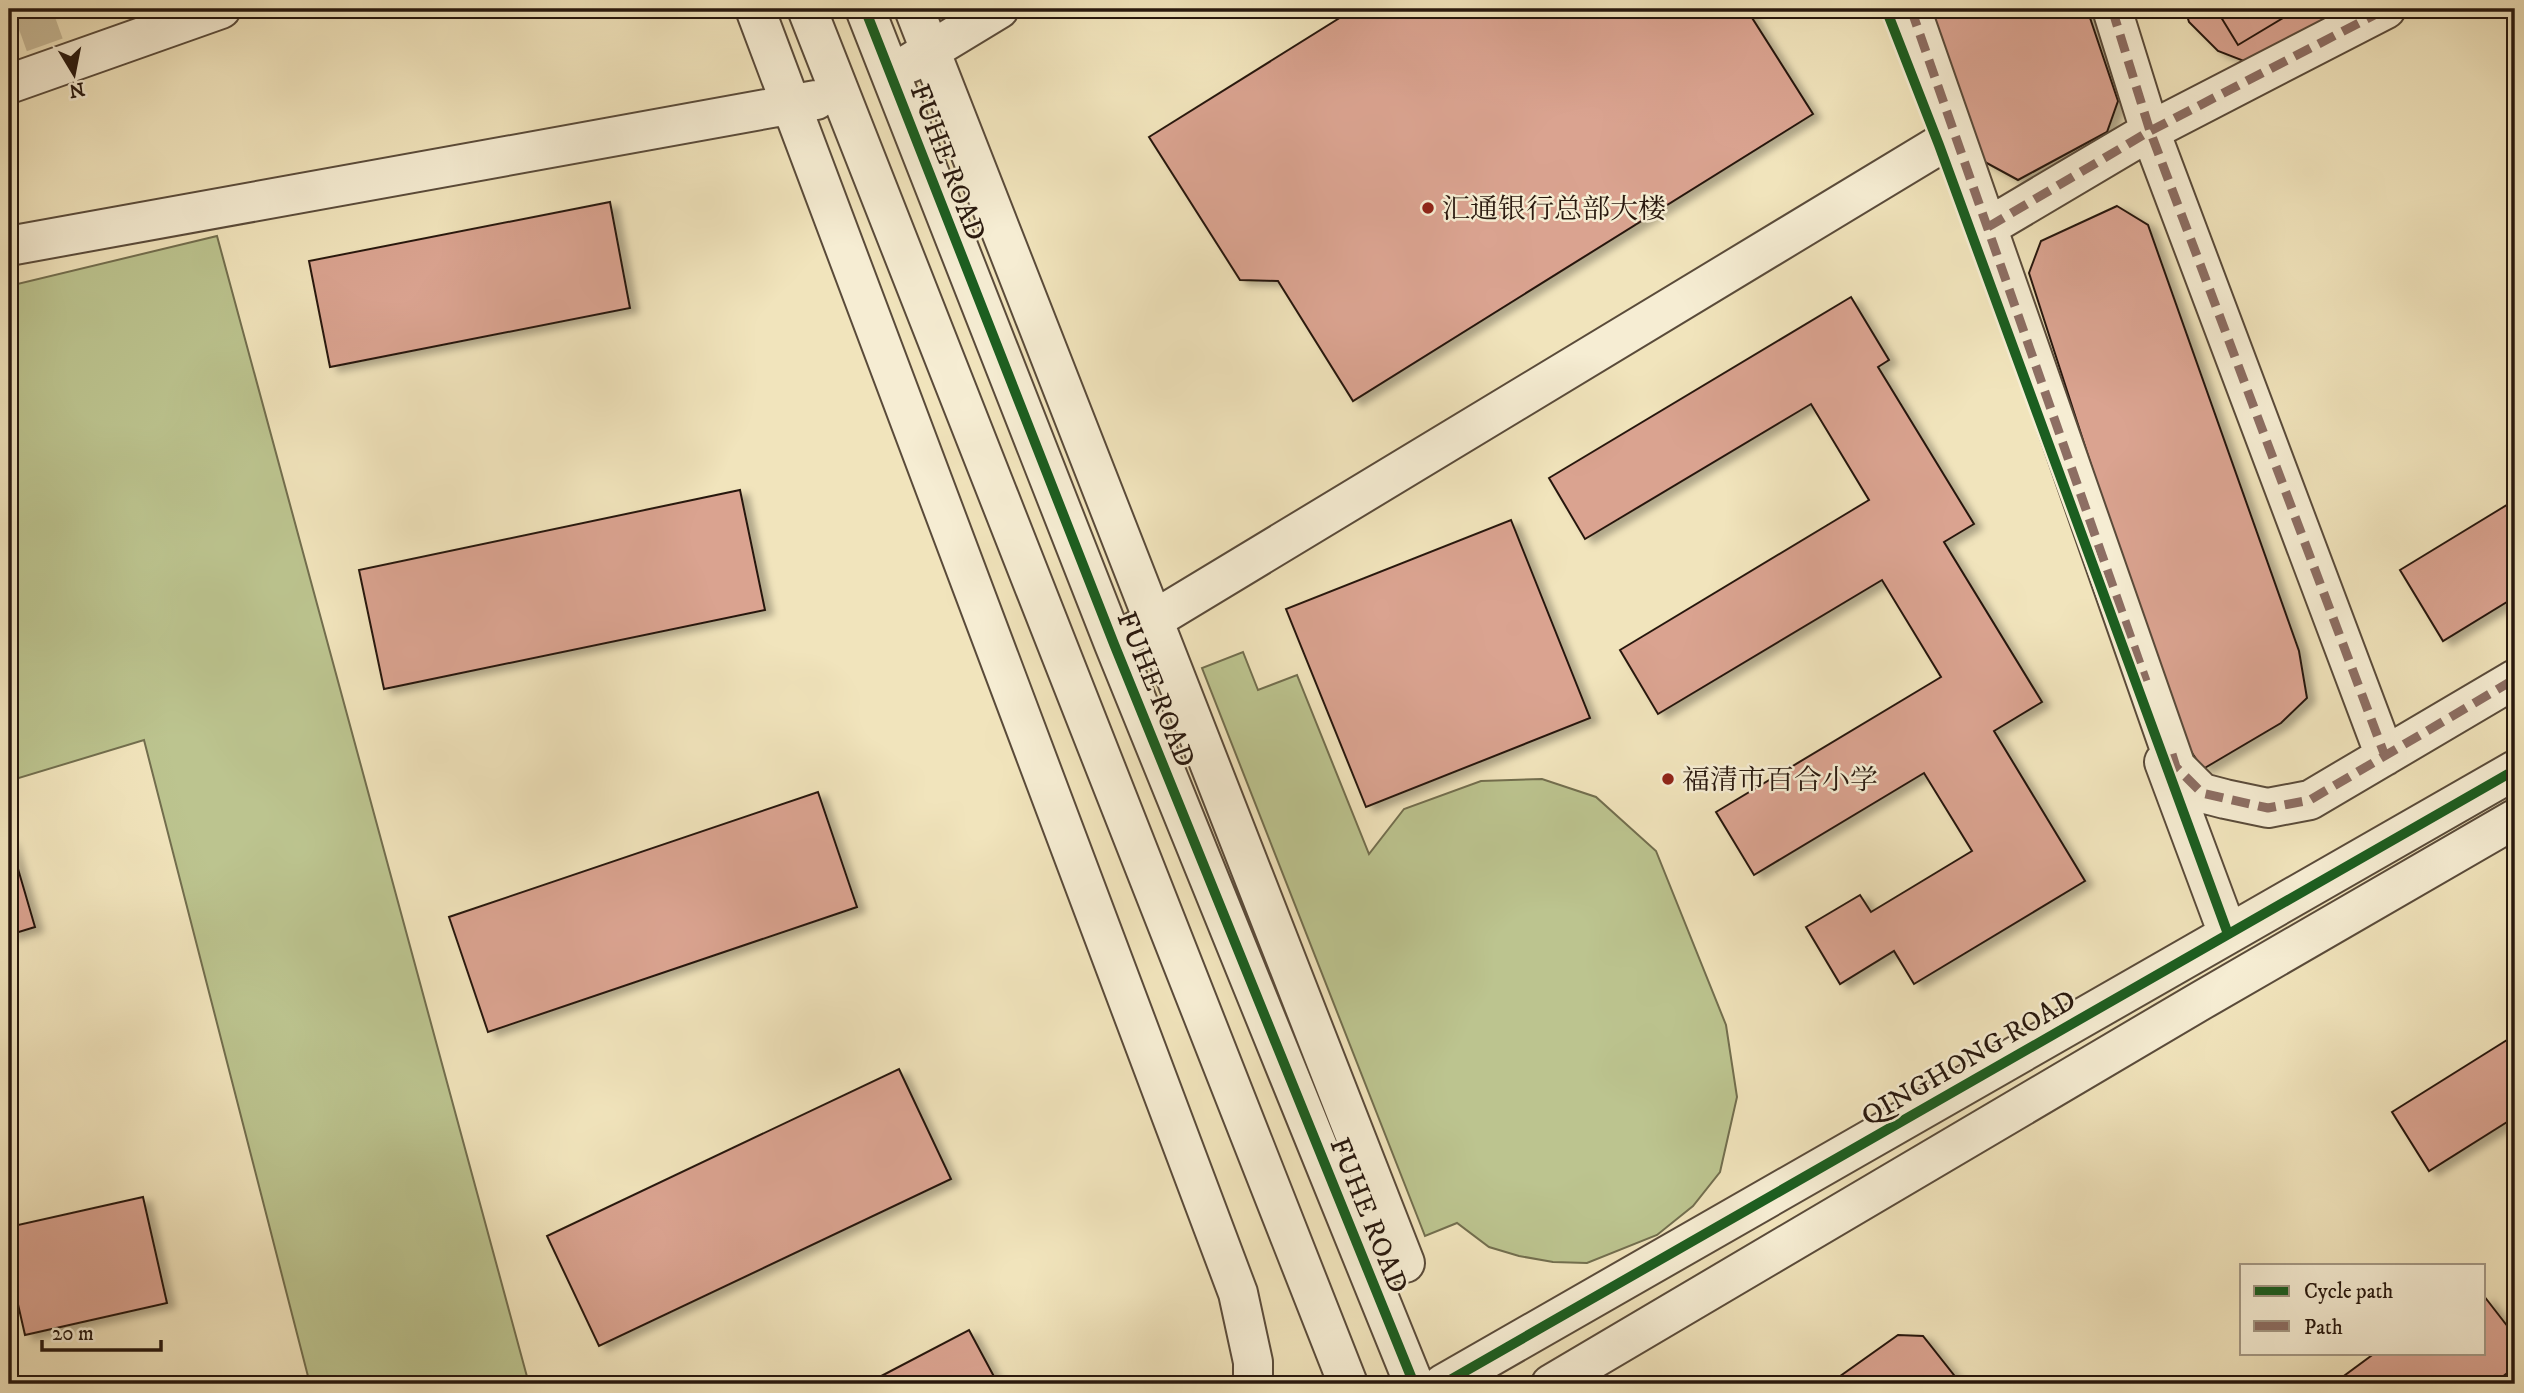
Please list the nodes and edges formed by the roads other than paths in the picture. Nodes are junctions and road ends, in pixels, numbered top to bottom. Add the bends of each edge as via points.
1 (221, 9) edge
2 (755, 9) edge
3 (807, 9) edge
4 (864, 9) edge
5 (914, 9) edge
6 (999, 9) edge
7 (1886, 9) edge
8 (1911, 9) edge
9 (2112, 9) edge
10 (2386, 9) edge
11 (931, 51) junction
12 (890, 75) junction
13 (9, 84) edge
14 (842, 96) junction
15 (791, 105) junction
16 (2150, 131) junction
17 (1939, 145) junction
18 (1988, 227) junction
19 (9, 246) edge
20 (1154, 620) junction
21 (1114, 644) junction
22 (2515, 679) edge
23 (2385, 756) junction
24 (2515, 770) edge
25 (2515, 819) edge
26 (2228, 934) junction
27 (1405, 1263) dead end
28 (1253, 1384) edge
29 (1348, 1384) edge
30 (1414, 1384) edge
31 (1443, 1384) edge
32 (1551, 1384) edge

1 - 13 street
2 - 15 street
3 - 14 street
4 - 12 street, FUHE ROAD
5 - 11 street
6 - 11 street
7 - 17 street
8 - 18 street
9 - 16 street
10 - 16 street
11 - 12 street
11 - 20 street
12 - 21 street, FUHE ROAD
14 - 15 street
14 - 29 street
15 - 19 street
15 - 28 street via 1238,1293
16 - 18 street
16 - 23 street
17 - 20 street
17 - 26 street
18 - 23 street via 2176,767 2202,793 2268,808 2310,800
20 - 21 street
20 - 27 street
21 - 30 street, FUHE ROAD
22 - 23 street
24 - 26 street, QINGHONG ROAD
25 - 32 street
26 - 31 street, QINGHONG ROAD

